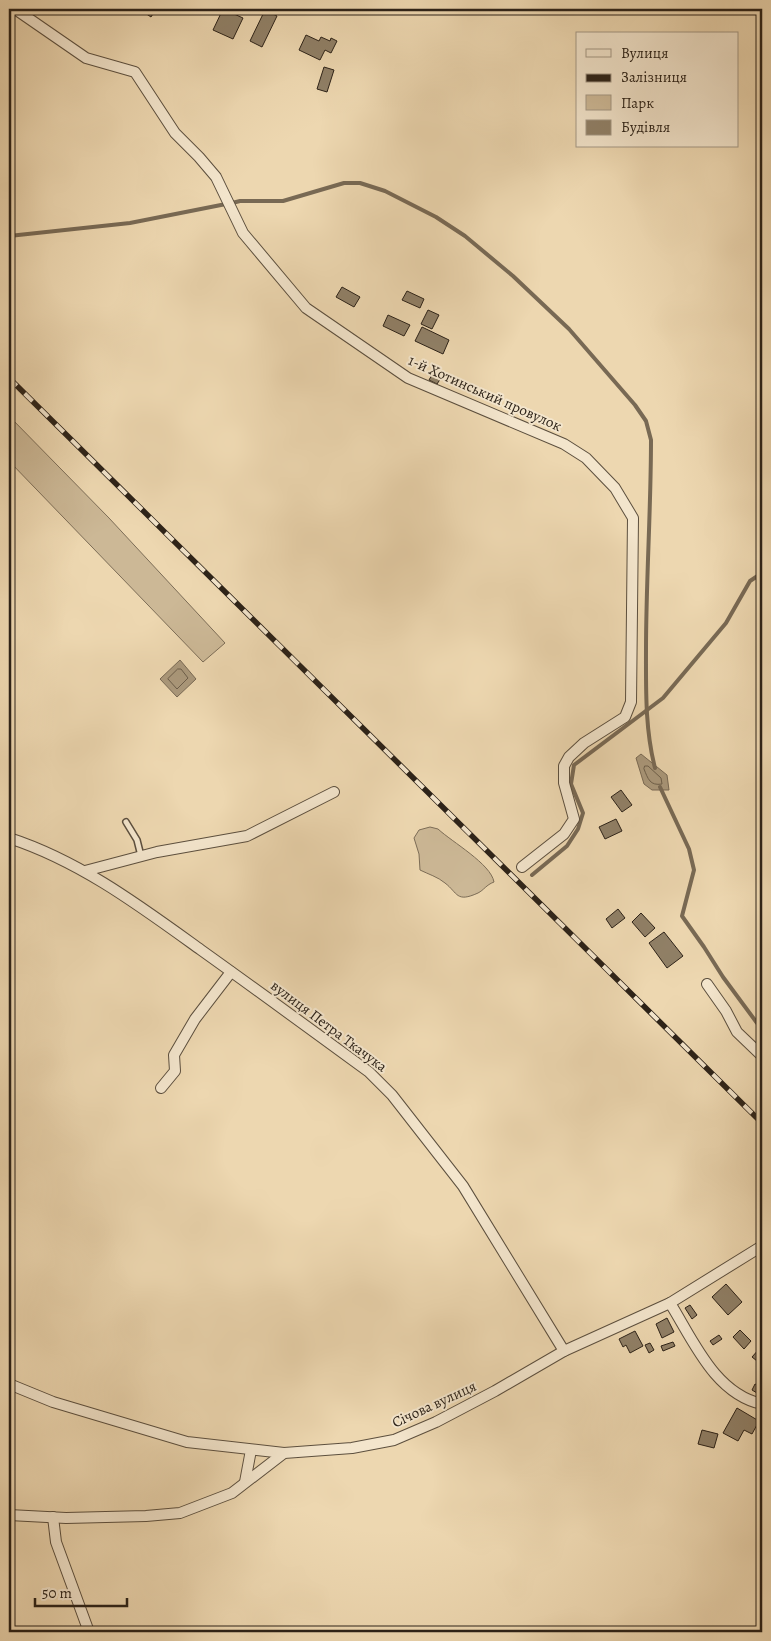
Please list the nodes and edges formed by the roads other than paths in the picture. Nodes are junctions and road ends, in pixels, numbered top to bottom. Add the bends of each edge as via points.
1 (15, 9) edge
2 (334, 792) dead end
3 (126, 822) dead end
4 (9, 838) edge
5 (141, 856) junction
6 (522, 868) dead end
7 (85, 871) junction
8 (232, 972) junction
9 (707, 984) dead end
10 (762, 1056) edge
11 (161, 1088) dead end
12 (762, 1246) edge
13 (670, 1303) junction
14 (564, 1351) junction
15 (9, 1384) edge
16 (762, 1404) edge
17 (251, 1450) junction
18 (284, 1453) junction
19 (245, 1482) junction
20 (9, 1515) edge
21 (53, 1517) junction
22 (89, 1632) edge

1 - 6 street, 1-й Хотинський провулок via 86,58 135,72 175,133 216,177 243,233 306,308 408,378 564,444 586,458 615,488 633,518 631,702 625,717 569,756 564,766 564,783 574,819 564,834
2 - 5 street via 247,836
3 - 5 lane via 137,840
4 - 7 street, вулиця Петра Ткачука via 34,846
5 - 7 street
7 - 8 street, вулиця Петра Ткачука
8 - 11 street via 194,1019 174,1055 175,1071
8 - 14 street, вулиця Петра Ткачука via 369,1072 392,1094 463,1186
9 - 10 street via 737,1032
12 - 13 street, Січова вулиця
13 - 14 street, Січова вулиця
13 - 16 street via 722,1381 734,1393
14 - 18 street, Січова вулиця via 436,1422 394,1440 352,1448
15 - 17 street, Січова вулиця via 53,1402 187,1442
17 - 18 street, Січова вулиця
17 - 19 street
18 - 19 street
19 - 21 street via 232,1493 180,1513
20 - 21 street
21 - 22 street via 56,1542

